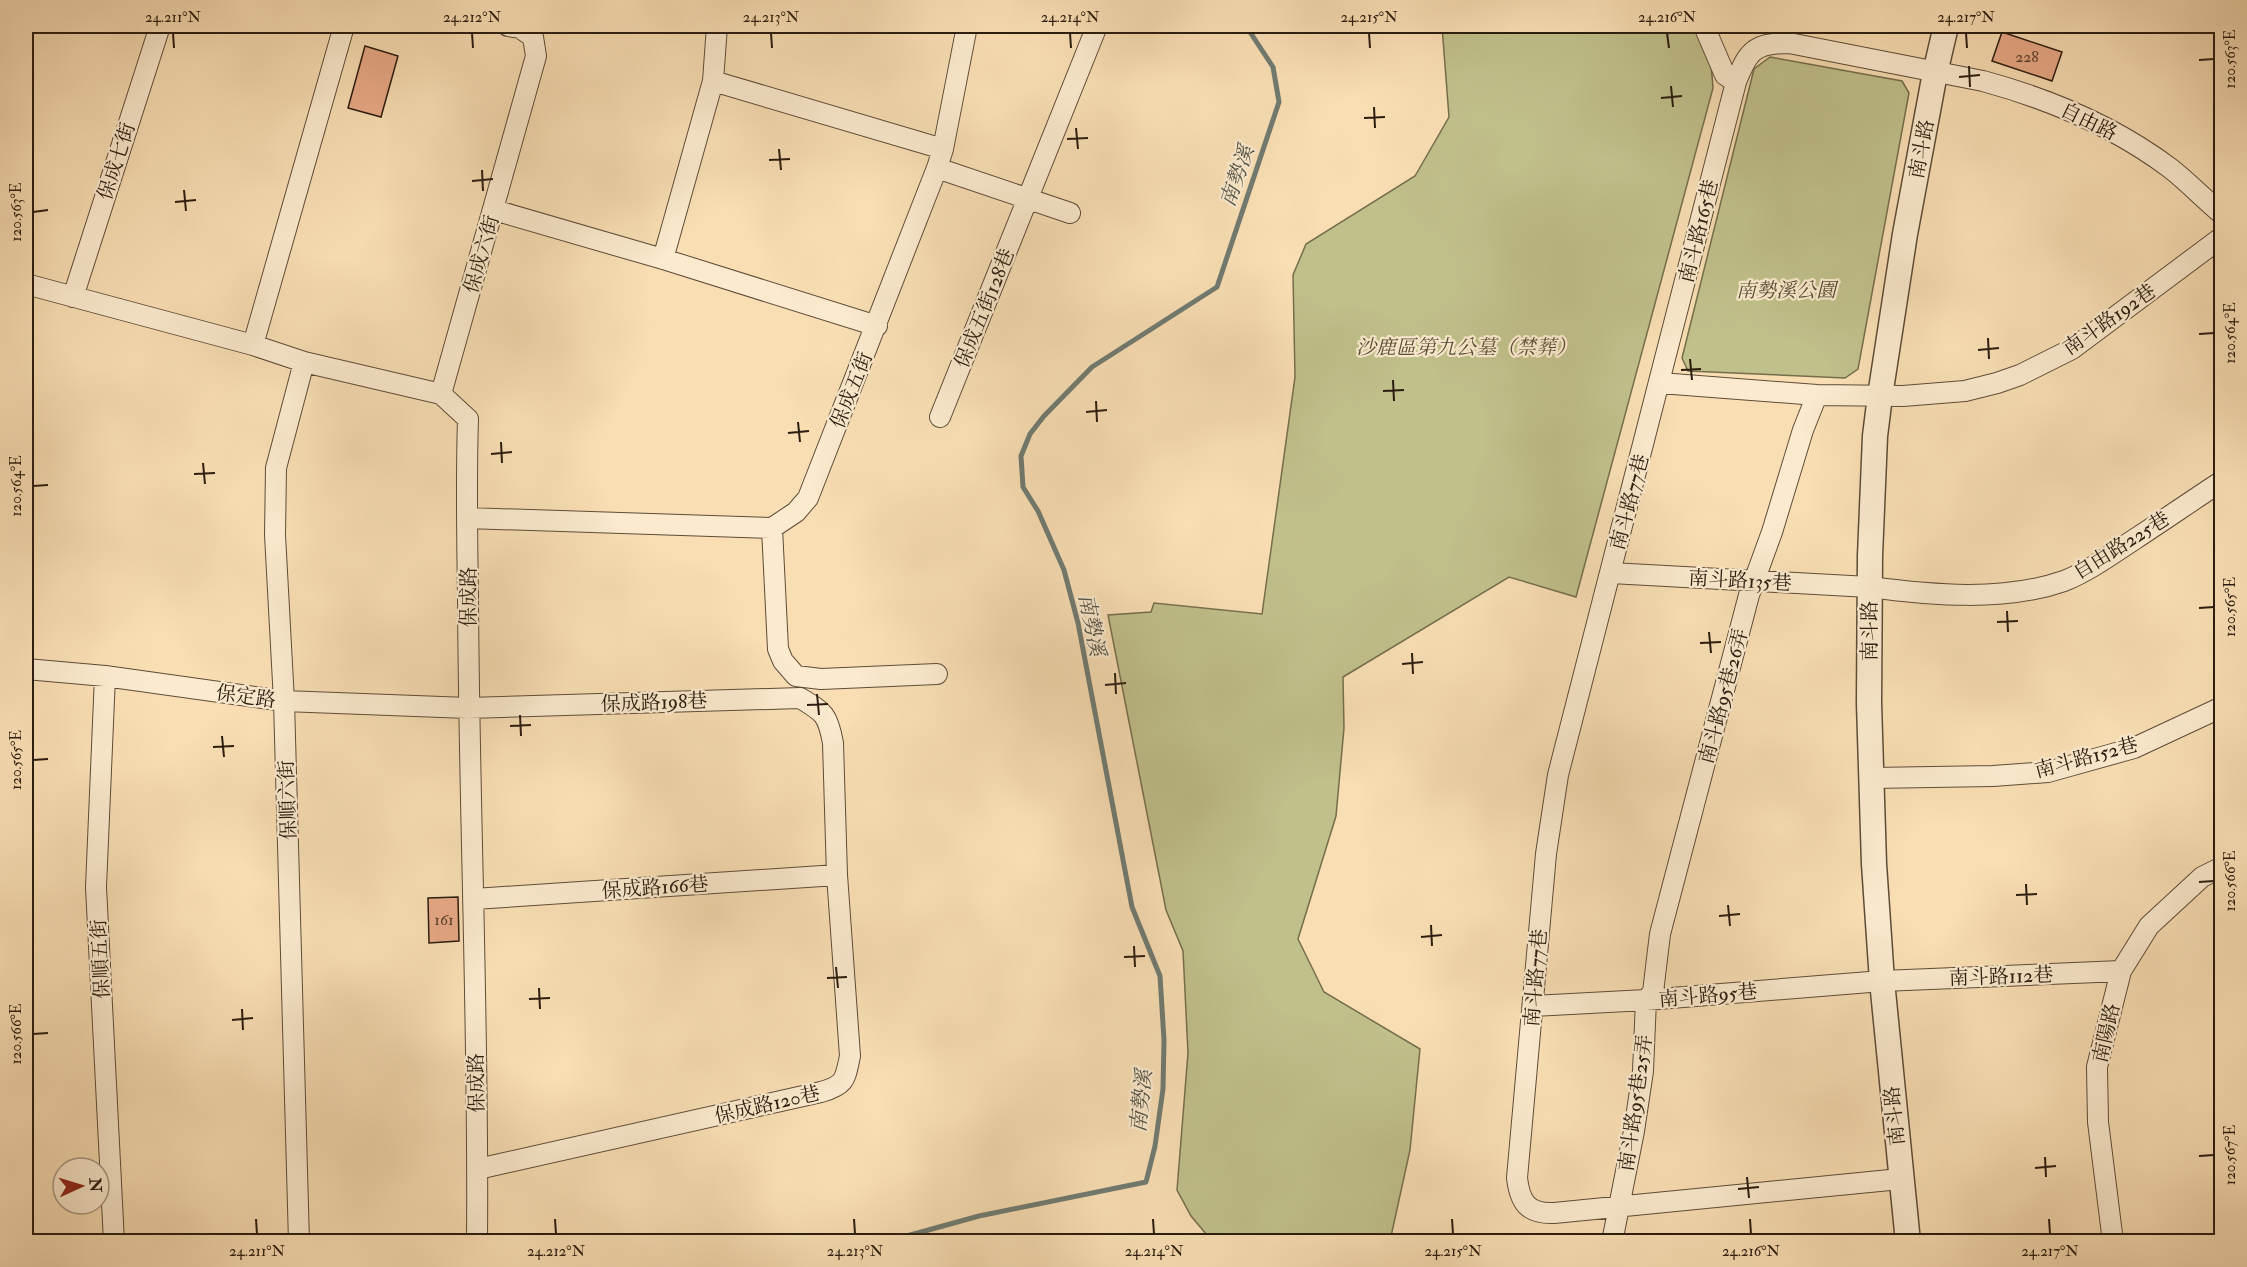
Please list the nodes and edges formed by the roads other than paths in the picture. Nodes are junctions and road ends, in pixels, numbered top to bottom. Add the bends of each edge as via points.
1 (160, 26) edge
2 (344, 26) edge
3 (508, 26) edge
4 (717, 26) edge
5 (967, 26) edge
6 (1097, 26) edge
7 (1704, 26) edge
8 (1946, 26) edge
9 (1935, 73) junction
10 (713, 81) junction
11 (1736, 82) junction
12 (943, 149) junction
13 (937, 168) junction
14 (1028, 198) junction
15 (494, 210) junction
16 (1070, 213) dead end
17 (2222, 214) edge
18 (2222, 237) edge
19 (663, 259) junction
20 (26, 284) edge
21 (73, 297) junction
22 (877, 326) junction
23 (253, 345) junction
24 (304, 362) junction
25 (1660, 383) junction
26 (441, 394) junction
27 (1817, 395) junction
28 (1881, 396) junction
29 (940, 417) dead end
30 (2222, 480) edge
31 (467, 518) junction
32 (772, 528) junction
33 (1611, 573) junction
34 (1754, 581) junction
35 (1869, 587) junction
36 (26, 669) edge
37 (938, 674) dead end
38 (105, 676) junction
39 (284, 701) junction
40 (2222, 707) edge
41 (468, 708) junction
42 (829, 722) joint
43 (1872, 778) junction
44 (2222, 867) edge
45 (837, 875) junction
46 (474, 899) junction
47 (2121, 971) junction
48 (1882, 981) junction
49 (1646, 1000) junction
50 (1533, 1006) junction
51 (478, 1169) junction
52 (1900, 1179) junction
53 (1620, 1206) junction
54 (114, 1242) edge
55 (300, 1242) edge
56 (477, 1242) edge
57 (1612, 1242) edge
58 (1908, 1242) edge
59 (2113, 1242) edge

1 - 21 street, 保成七街
2 - 23 street
3 - 15 street, 保成六街 via 520,28 533,37 536,56
4 - 10 street
5 - 12 street
6 - 14 street, 保成五街128巷
7 - 11 street via 1725,75
8 - 9 street, 南斗路
9 - 11 street, 南斗路165巷 via 1776,43 1750,52
9 - 17 street, 自由路 via 1983,81 2033,96 2106,128 2171,169
9 - 28 street, 南斗路 via 1905,234
10 - 12 street
10 - 19 street
11 - 25 street, 南斗路165巷
12 - 13 street
13 - 14 street
13 - 22 street
14 - 16 street
14 - 29 street, 保成五街128巷
15 - 19 street, 保成五街
15 - 26 street, 保成六街
18 - 28 street, 南斗路192巷 via 2072,349 2020,375 1965,391
19 - 22 street, 保成五街
20 - 21 street, 保成路
21 - 23 street, 保成路
22 - 32 street, 保成五街 via 808,498 796,512
23 - 24 street, 保成路
24 - 26 street, 保成路
24 - 39 street, 保順六街 via 276,468 275,535
25 - 27 street
25 - 33 street, 南斗路77巷
26 - 31 street, 保成路 via 468,419
27 - 28 street
27 - 34 street, 南斗路95巷26弄
28 - 35 street, 南斗路
30 - 35 street, 自由路225巷 via 2103,560 2065,580 1992,593
31 - 32 street
31 - 41 street, 保成路
32 - 37 street via 778,649 796,676 821,679
33 - 34 street, 南斗路135巷
33 - 50 street, 南斗路77巷 via 1558,775 1546,854
34 - 35 street, 南斗路135巷
34 - 49 street, 南斗路95巷26弄 via 1660,934 1653,992
35 - 43 street, 南斗路
36 - 38 street, 保定路
38 - 39 street, 保定路
38 - 54 street, 保順五街 via 96,887
39 - 41 street, 保定路
39 - 55 street, 保順六街
40 - 43 street, 南斗路152巷 via 2134,748 2048,772
41 - 42 street, 保成路198巷 via 800,698 820,710
41 - 46 street, 保成路
42 - 45 street, 保成路120巷
43 - 48 street, 南斗路
44 - 47 street, 南陽路 via 2202,877 2149,926
45 - 46 street, 保成路166巷
45 - 51 street, 保成路120巷 via 850,1056 844,1080 835,1088
46 - 51 street, 保成路
47 - 48 street, 南斗路112巷
47 - 59 street, 南陽路 via 2097,1067 2098,1122
48 - 49 street, 南斗路95巷
48 - 52 street, 南斗路
49 - 50 street, 南斗路95巷
49 - 53 street, 南斗路95巷25弄 via 1643,1071
50 - 53 street, 南斗路77巷 via 1518,1192 1531,1210 1542,1214
51 - 56 street, 保成路
52 - 53 street, 南斗路77巷
52 - 58 street, 南斗路
53 - 57 street, 南斗路95巷25弄

